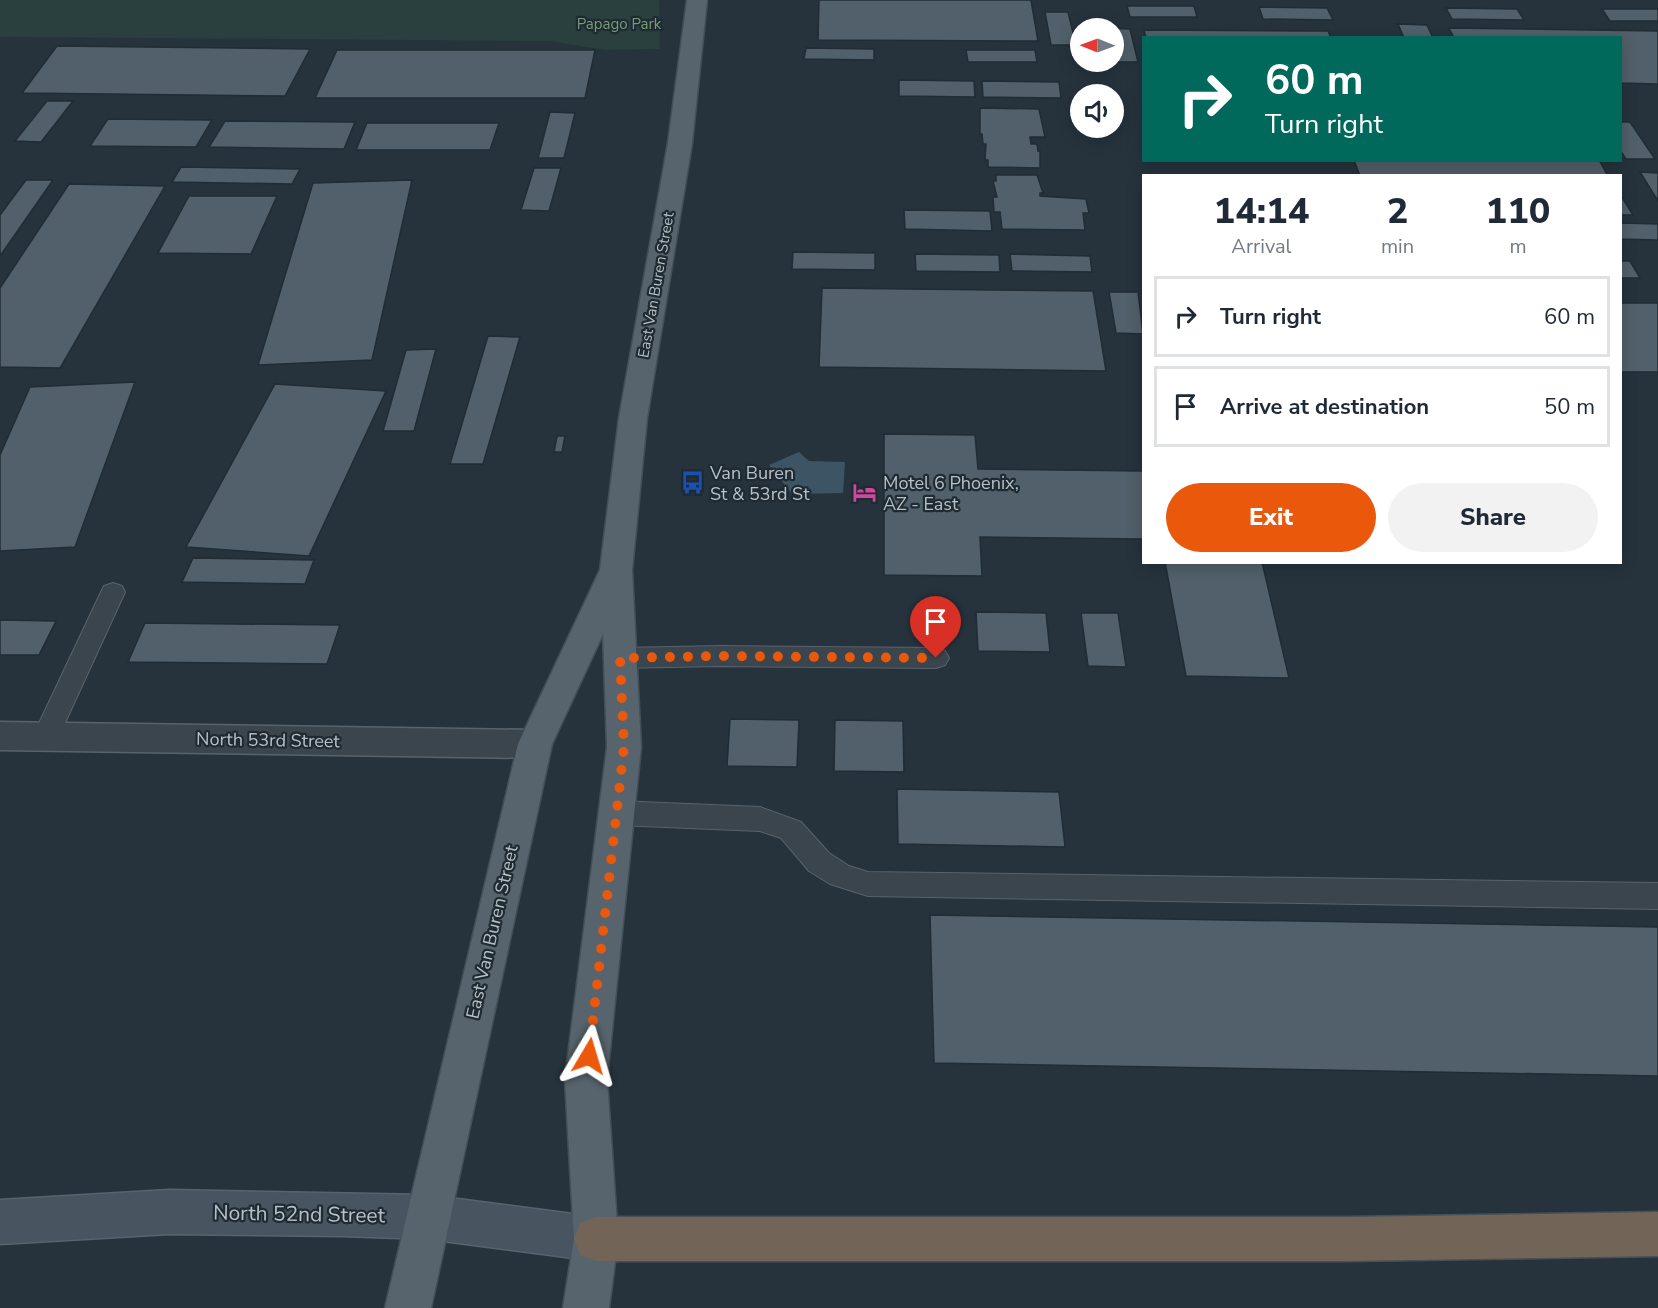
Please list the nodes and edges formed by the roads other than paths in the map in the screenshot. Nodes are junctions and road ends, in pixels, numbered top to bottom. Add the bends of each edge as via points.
1 (697, 0) edge
2 (616, 570) junction
3 (114, 592) dead end
4 (620, 658) junction
5 (936, 658) dead end
6 (0, 736) edge
7 (46, 736) junction
8 (536, 744) junction
9 (617, 813) junction
10 (1658, 896) edge
11 (427, 1217) junction
12 (0, 1222) edge
13 (1658, 1234) edge
14 (596, 1239) junction
15 (408, 1308) edge
16 (586, 1308) edge

1 - 2 main road, East Van Buren Street via 678,155 633,418
2 - 4 main road, East Van Buren Street
2 - 8 main road, East Van Buren Street
3 - 7 lane
4 - 5 lane
4 - 9 main road, East Van Buren Street via 624,747
6 - 7 street, North 53rd Street
7 - 8 street, North 53rd Street
8 - 11 main road, East Van Buren Street
9 - 10 lane via 760,819 791,830 819,862 840,875 868,884
9 - 14 main road, East Van Buren Street via 586,1079
11 - 12 main road, North 52nd Street via 169,1212
11 - 14 main road, North 52nd Street
11 - 15 main road, East Van Buren Street
13 - 14 highway via 1349,1239
14 - 16 main road, East Van Buren Street

